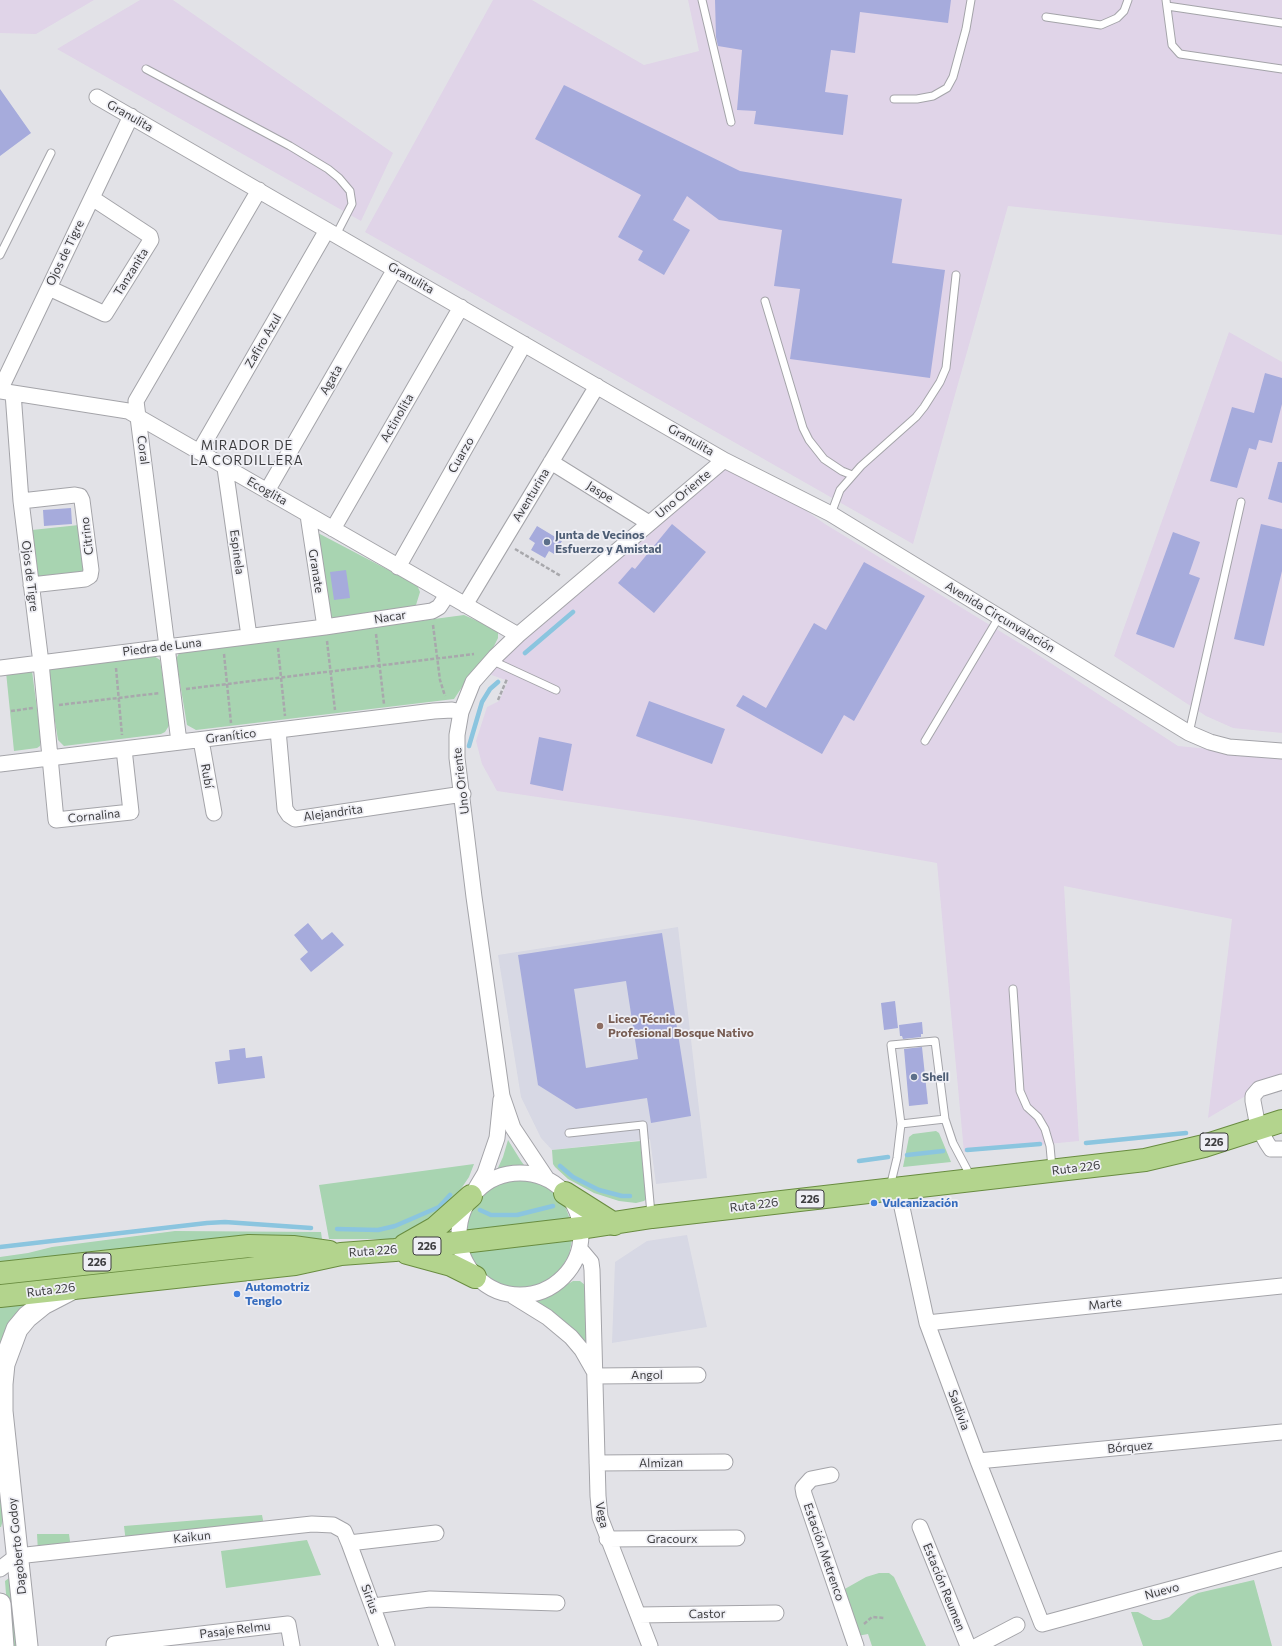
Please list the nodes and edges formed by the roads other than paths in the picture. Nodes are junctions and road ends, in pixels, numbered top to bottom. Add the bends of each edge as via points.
1 (702, 0) edge
2 (971, 0) edge
3 (1128, 0) edge
4 (1166, 3) edge
5 (1046, 17) dead end
6 (1282, 23) edge
7 (146, 69) dead end
8 (1282, 69) edge
9 (97, 97) dead end
10 (894, 99) dead end
11 (131, 116) junction
12 (731, 122) dead end
13 (51, 153) dead end
14 (258, 190) junction
15 (92, 198) junction
16 (331, 232) junction
17 (0, 255) edge
18 (396, 269) junction
19 (956, 275) dead end
20 (49, 288) junction
21 (765, 301) dead end
22 (461, 307) junction
23 (524, 344) junction
24 (596, 386) junction
25 (4, 392) edge
26 (138, 417) junction
27 (199, 452) junction
28 (724, 460) junction
29 (551, 462) junction
30 (225, 468) junction
31 (852, 475) junction
32 (267, 491) junction
33 (21, 501) junction
34 (1241, 502) dead end
35 (831, 514) junction
36 (308, 515) junction
37 (649, 523) junction
38 (333, 529) junction
39 (398, 566) junction
40 (31, 585) junction
41 (447, 594) junction
42 (465, 605) junction
43 (999, 617) junction
44 (325, 627) junction
45 (518, 634) junction
46 (249, 636) junction
47 (166, 647) junction
48 (491, 660) junction
49 (41, 663) junction
50 (0, 668) edge
51 (556, 690) dead end
52 (461, 712) junction
53 (282, 729) junction
54 (1190, 733) junction
55 (201, 740) junction
56 (925, 741) dead end
57 (179, 742) junction
58 (124, 749) junction
59 (1282, 750) edge
60 (50, 758) junction
61 (0, 764) edge
62 (463, 794) junction
63 (214, 813) dead end
64 (1013, 989) dead end
65 (1282, 1082) edge
66 (502, 1096) junction
67 (945, 1119) junction
68 (1282, 1121) edge
69 (901, 1124) junction
70 (1258, 1127) junction
71 (569, 1133) dead end
72 (1282, 1149) edge
73 (1052, 1171) junction
74 (547, 1179) junction
75 (973, 1180) junction
76 (894, 1189) junction
77 (565, 1193) junction
78 (471, 1196) junction
79 (652, 1217) junction
80 (614, 1224) junction
81 (581, 1241) junction
82 (458, 1242) junction
83 (395, 1250) junction
84 (340, 1254) junction
85 (0, 1273) edge
86 (475, 1277) junction
87 (1282, 1286) edge
88 (76, 1287) junction
89 (0, 1296) edge
90 (512, 1296) junction
91 (928, 1323) junction
92 (698, 1375) dead end
93 (596, 1376) junction
94 (1282, 1432) edge
95 (725, 1462) dead end
96 (978, 1462) junction
97 (597, 1464) junction
98 (831, 1475) dead end
99 (920, 1527) dead end
100 (436, 1533) dead end
101 (0, 1538) edge
102 (737, 1538) dead end
103 (608, 1539) junction
104 (351, 1547) junction
105 (17, 1556) junction
106 (1282, 1559) edge
107 (0, 1569) edge
108 (557, 1603) dead end
109 (0, 1604) edge
110 (373, 1606) junction
111 (776, 1613) dead end
112 (638, 1615) junction
113 (1042, 1624) joint
114 (1017, 1625) dead end
115 (3, 1646) edge
116 (27, 1646) edge
117 (114, 1646) edge
118 (292, 1646) edge
119 (387, 1646) edge
120 (650, 1646) edge
121 (856, 1646) edge
122 (977, 1646) edge

1 - 12 lane
2 - 10 lane via 954,77 947,88 933,96
3 - 5 lane via 1124,11 1117,18 1101,25
4 - 6 lane
4 - 8 lane via 1172,45 1180,54
7 - 16 lane via 328,168 350,191 352,204
9 - 11 street, Granulita
11 - 14 street, Granulita
11 - 15 street, Ojos de Tigre
13 - 17 lane
14 - 16 street, Granulita
14 - 26 street, Coral via 137,398
15 - 20 street, Ojos de Tigre
15 - 20 street, Tanzanita via 150,236 151,240 105,314
16 - 18 street, Granulita
16 - 27 street, Zafiro Azul
18 - 22 street, Granulita
18 - 32 street, Agata
19 - 31 lane via 946,368 940,382 916,417
20 - 25 street, Ojos de Tigre
21 - 31 lane via 803,428 809,440 828,462 842,472
22 - 23 street, Granulita
22 - 38 street, Actinolita
23 - 24 street, Granulita
23 - 39 street, Cuarzo
24 - 28 street, Granulita
24 - 29 street, Aventurina
25 - 26 street, Ecoglita via 117,408
25 - 33 street, Ojos de Tigre
26 - 27 street, Ecoglita
26 - 47 street, Coral
27 - 30 street, Ecoglita
28 - 35 street, Avenida Circunvalación
28 - 37 street, Uno Oriente
29 - 37 street, Jaspe
29 - 42 street, Aventurina
30 - 32 street, Ecoglita
30 - 46 street, Espinela
31 - 35 lane via 840,490
32 - 36 street, Ecoglita
33 - 40 street, Ojos de Tigre
33 - 40 street, Citrino via 80,496 91,570 90,576 84,579
34 - 54 lane
35 - 43 street, Avenida Circunvalación
36 - 38 street, Ecoglita
36 - 44 street, Granate
37 - 45 street, Uno Oriente
38 - 39 street, Ecoglita
39 - 41 street, Ecoglita
40 - 49 street, Ojos de Tigre
41 - 42 street, Ecoglita
41 - 44 street, Nacar via 438,607 432,610
42 - 45 street, Ecoglita
43 - 54 street, Avenida Circunvalación
43 - 56 lane
44 - 46 street, Piedra de Luna
45 - 48 street, Uno Oriente
46 - 47 street, Piedra de Luna
47 - 49 street, Piedra de Luna
47 - 57 street, Coral
48 - 51 lane
48 - 52 street, Uno Oriente via 473,682
49 - 50 street, Piedra de Luna
49 - 60 street, Ojos de Tigre
52 - 53 street, Granítico via 445,710
52 - 62 street, Uno Oriente via 457,749
53 - 55 street, Granítico
53 - 62 street, Alejandrita via 285,809 295,818
54 - 59 street, Avenida Circunvalación via 1229,747
55 - 57 street, Granítico
55 - 63 street, Rubí
57 - 58 street, Granítico
58 - 60 street, Granítico
58 - 60 street, Cornalina via 131,812 56,820
60 - 61 street, Granítico
62 - 66 street, Uno Oriente via 474,897
64 - 73 lane via 1020,1091 1027,1107 1038,1117 1045,1129 1050,1146
65 - 70 street via 1258,1089 1253,1096
66 - 74 street, Uno Oriente via 513,1128
66 - 78 street, Uno Oriente via 497,1138 485,1172
67 - 69 lane
67 - 69 lane via 935,1041 891,1045
67 - 75 lane via 960,1159
68 - 70 main road, Ruta 226 / 226
69 - 76 lane
70 - 72 street via 1272,1149
70 - 73 main road, Ruta 226 / 226 via 1204,1146 1145,1160
71 - 79 lane via 643,1125
73 - 75 main road, Ruta 226 / 226
74 - 77 street
74 - 78 street via 534,1174 506,1174 481,1186
75 - 76 main road, Ruta 226 / 226
76 - 79 main road, Ruta 226 / 226
76 - 91 street, Saldivia
77 - 80 main road
77 - 81 street, Vega via 573,1203
78 - 82 street, Uno Oriente via 458,1226
78 - 83 main road via 435,1228
79 - 80 main road, Ruta 226 / 226
80 - 81 main road, Ruta 226 / 226
81 - 82 main road, Ruta 226 / 226
81 - 90 street via 573,1266 562,1280 547,1290 530,1296
81 - 93 street, Vega via 592,1270
82 - 83 main road, Ruta 226 / 226
82 - 86 street via 464,1261
83 - 84 main road, Ruta 226 / 226
83 - 86 main road via 451,1265
84 - 85 main road, Ruta 226 / 226 via 293,1247 249,1246
84 - 88 main road, Ruta 226 / 226 via 295,1264
86 - 90 street via 486,1286
87 - 91 street, Marte
88 - 89 main road, Ruta 226 / 226
88 - 105 main road, Dagoberto Godoy via 43,1304 27,1317 17,1329 4,1364 2,1410
90 - 93 street, Vega via 548,1317 572,1337
91 - 96 street, Saldivia
92 - 93 street, Angol
93 - 97 street, Vega
94 - 96 street, Bórquez
95 - 97 street, Almizan
96 - 113 street, Saldivia
97 - 103 street, Vega via 600,1517
98 - 121 street, Estación Metrenco via 811,1479 803,1488
99 - 122 street, Estación Reumen
100 - 104 street
101 - 105 main road
102 - 103 street, Gracourx
103 - 112 street, Vega
104 - 105 street, Kaikun via 344,1531 333,1525 312,1524
104 - 110 street, Sirius
105 - 107 street
105 - 116 main road, Dagoberto Godoy
106 - 113 street, Nuevo
108 - 110 street via 430,1599
109 - 115 main road, Dagoberto Godoy
110 - 119 street, Sirius
111 - 112 street, Castor
112 - 120 street, Vega
114 - 122 street
117 - 118 street, Pasaje Relmu via 288,1624

